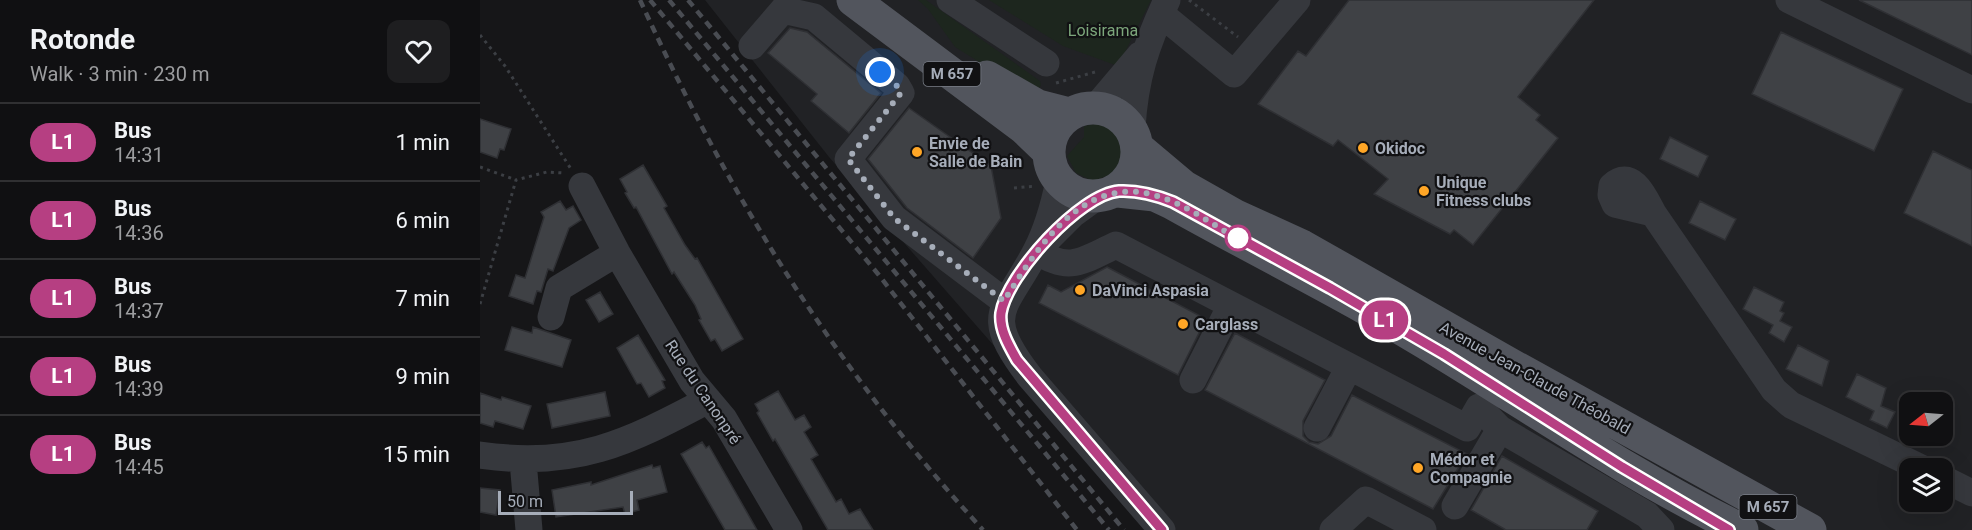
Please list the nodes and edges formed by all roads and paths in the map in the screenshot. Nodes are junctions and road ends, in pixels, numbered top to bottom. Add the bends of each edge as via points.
1 (853, 0) edge
2 (879, 0) edge
3 (950, 0) edge
4 (1189, 0) edge
5 (1296, 0) edge
6 (1789, 0) edge
7 (1164, 7) edge
8 (480, 35) edge
9 (752, 46) dead end
10 (1144, 50) junction
11 (1256, 51) junction
12 (1046, 63) dead end
13 (1101, 72) dead end
14 (1972, 90) edge
15 (1038, 106) junction
16 (1083, 111) junction
17 (1135, 139) junction
18 (1048, 151) junction
19 (480, 167) edge
20 (516, 180) junction
21 (1051, 183) junction
22 (582, 186) dead end
23 (1014, 188) dead end
24 (1106, 194) junction
25 (1653, 213) dead end
26 (1036, 251) junction
27 (617, 253) junction
28 (1004, 301) junction
29 (480, 304) edge
30 (1231, 305) junction
31 (550, 317) dead end
32 (1349, 367) junction
33 (1193, 380) dead end
34 (708, 400) junction
35 (1317, 428) dead end
36 (1500, 429) junction
37 (480, 455) edge
38 (1900, 458) edge
39 (523, 461) junction
40 (1953, 484) edge
41 (1972, 493) edge
42 (1691, 505) junction
43 (1455, 506) dead end
44 (530, 530) edge
45 (789, 530) edge
46 (1162, 530) edge
47 (1333, 530) edge
48 (1423, 530) edge
49 (1661, 530) edge
50 (1729, 530) edge
51 (1742, 530) edge
52 (1810, 530) edge

1 - 18 main road, M 657 via 1024,128
2 - 15 main road, M 657 via 943,48
3 - 12 street
4 - 11 path
5 - 11 street
6 - 14 street
7 - 10 street
7 - 11 street via 1234,74
8 - 20 path via 505,66 573,173 547,172
9 - 28 street via 783,10 814,17 897,86 901,93 848,159 894,218
10 - 16 street
10 - 17 street via 1134,91
13 - 15 path via 1050,83
15 - 16 main road, M 657
16 - 17 main road via 1116,113
16 - 18 main road via 1059,124
17 - 24 main road via 1133,172
17 - 52 main road, Avenue Jean-Claude Théobald / M 657 via 1183,186 1302,246
18 - 21 main road
19 - 20 path
20 - 29 path
21 - 23 path
21 - 24 main road via 1075,194
21 - 26 street
22 - 27 street, Rue du Canonpré
24 - 26 street via 1063,223
24 - 42 main road, Avenue Jean-Claude Théobald / M 657 via 1155,195 1173,202 1444,354 1622,467
25 - 38 street via 1774,390 1791,405
26 - 28 street
26 - 30 street via 1052,261 1069,264 1116,245
27 - 31 street via 559,288
27 - 34 street, Rue du Canonpré via 692,381
28 - 46 street via 1003,332 1017,360
30 - 32 street
30 - 33 street
32 - 35 street
32 - 36 street via 1467,428 1479,407
34 - 39 street via 622,444
34 - 45 street, Rue du Canonpré via 724,419
36 - 43 street
36 - 49 street via 1647,515
37 - 39 street
39 - 44 street
40 - 41 street
42 - 50 main road
42 - 51 main road, Avenue Jean-Claude Théobald / M 657
47 - 48 street via 1366,500

